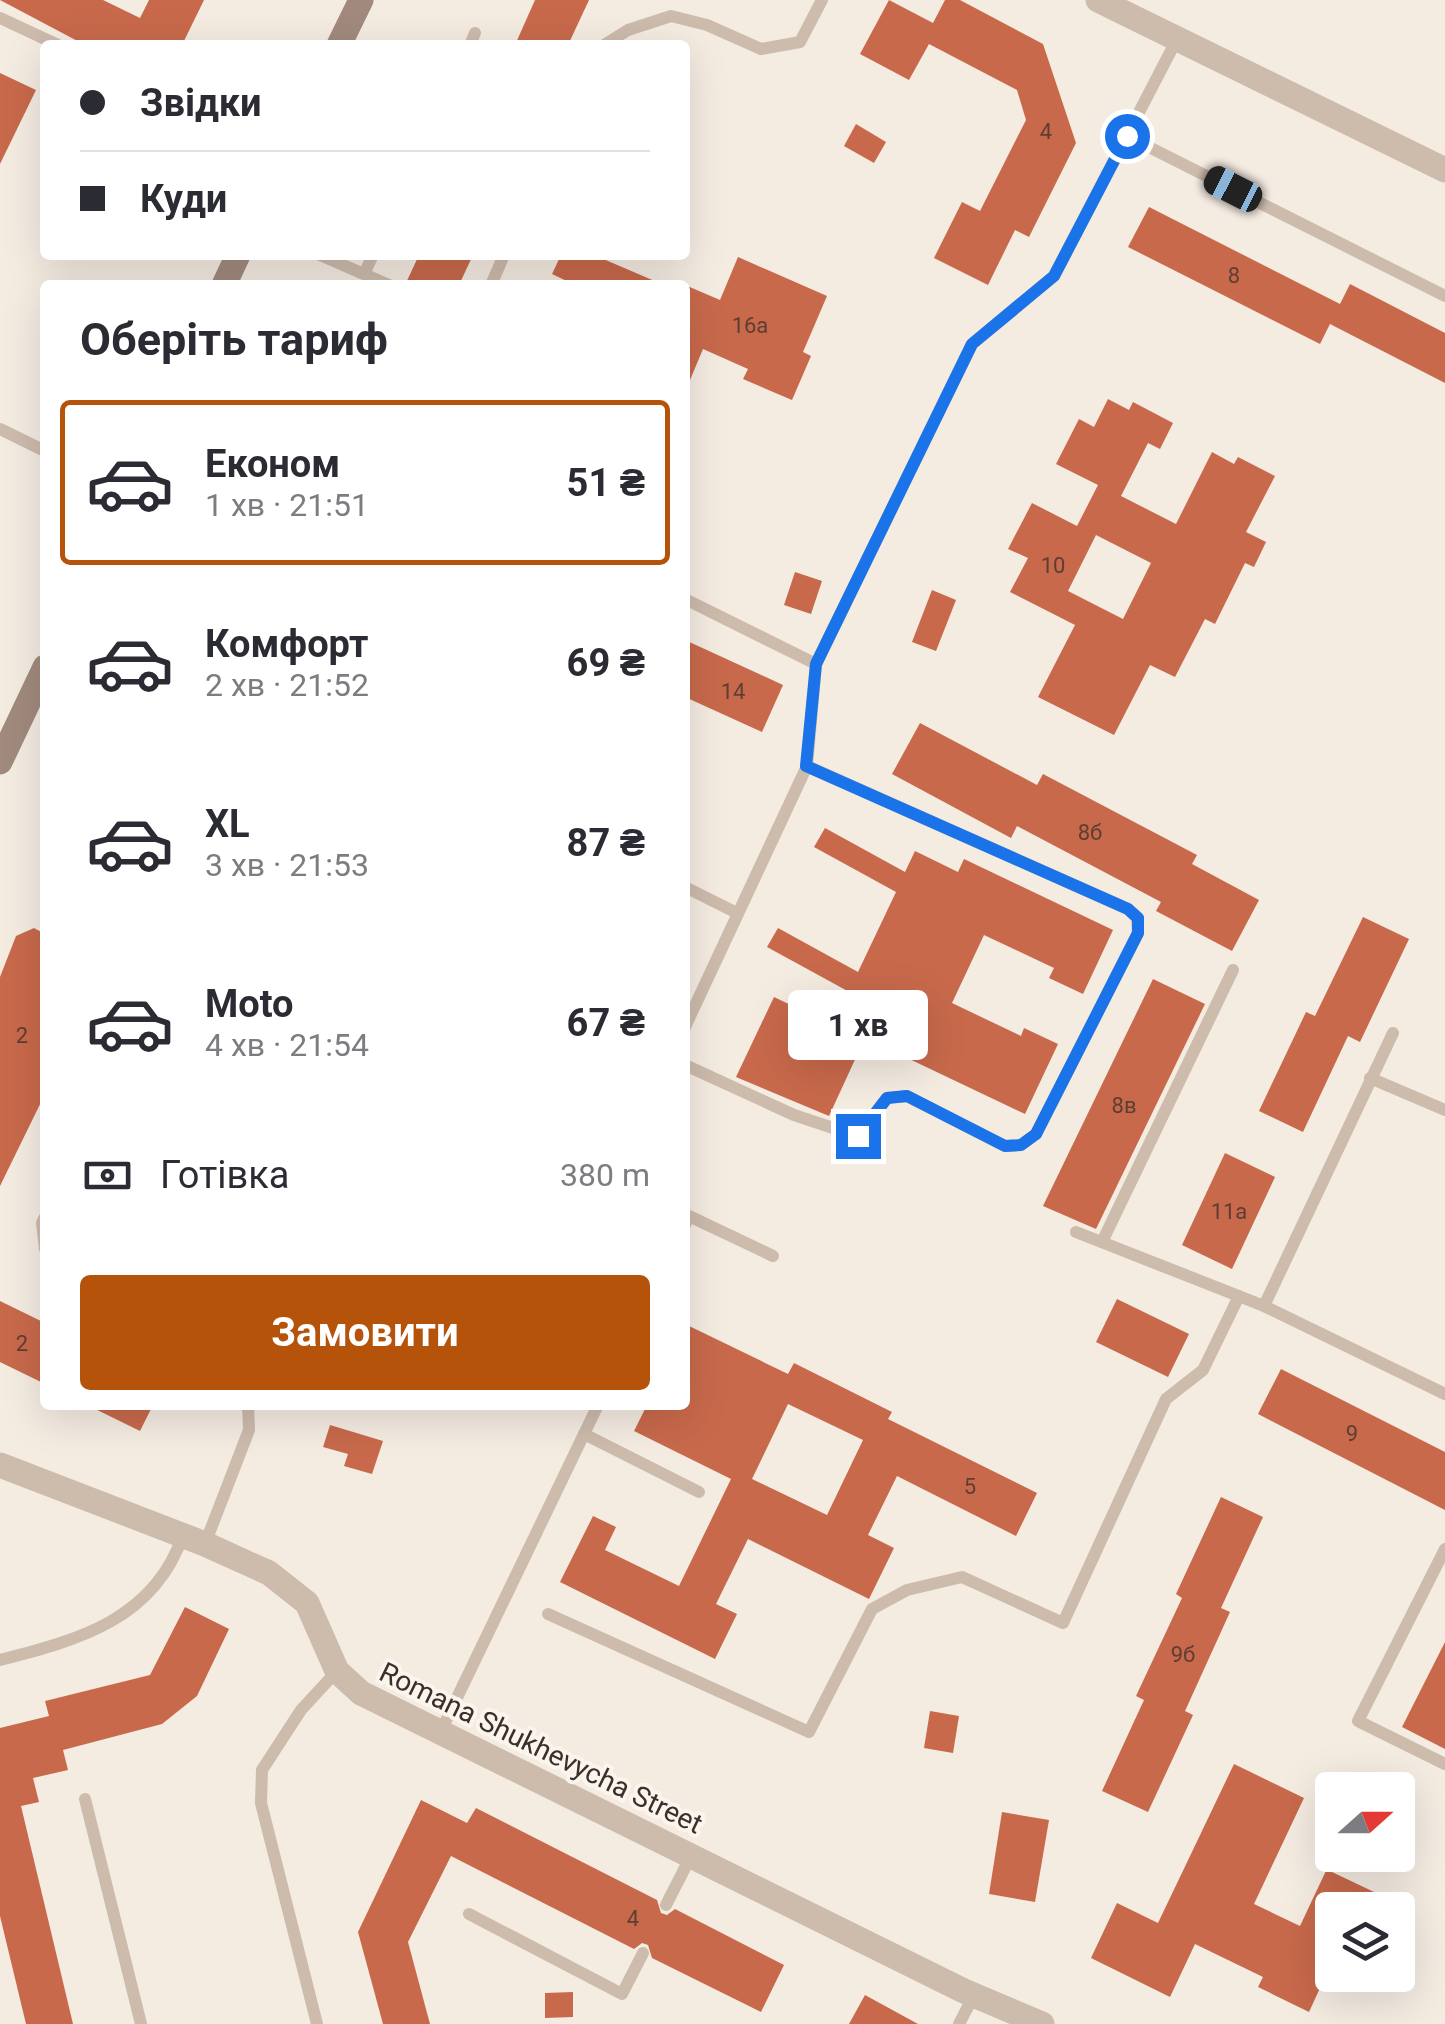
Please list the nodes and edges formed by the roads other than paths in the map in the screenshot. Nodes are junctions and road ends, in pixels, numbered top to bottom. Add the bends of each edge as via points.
1 (360, 0) edge
2 (822, 0) edge
3 (1098, 0) edge
4 (0, 18) edge
5 (47, 40) edge
6 (341, 40) edge
7 (612, 40) edge
8 (1176, 41) junction
9 (1127, 136) junction
10 (1445, 170) edge
11 (333, 260) edge
12 (371, 260) edge
13 (365, 272) junction
14 (380, 280) edge
15 (1445, 296) edge
16 (0, 429) edge
17 (40, 449) edge
18 (690, 601) edge
19 (816, 664) junction
20 (37, 705) edge
21 (0, 762) edge
22 (806, 766) junction
23 (690, 890) edge
24 (737, 913) junction
25 (1233, 970) dead end
26 (690, 1016) edge
27 (1393, 1033) dead end
28 (690, 1066) edge
29 (1370, 1078) junction
30 (1445, 1110) edge
31 (690, 1216) edge
32 (1076, 1232) dead end
33 (1102, 1242) junction
34 (773, 1256) dead end
35 (1238, 1296) junction
36 (1264, 1306) junction
37 (1445, 1394) edge
38 (248, 1410) edge
39 (596, 1410) edge
40 (584, 1434) junction
41 (0, 1465) edge
42 (699, 1492) dead end
43 (194, 1540) junction
44 (1445, 1549) edge
45 (548, 1614) dead end
46 (0, 1660) edge
47 (337, 1672) junction
48 (440, 1733) junction
49 (1445, 1764) edge
50 (85, 1799) dead end
51 (691, 1856) junction
52 (666, 1905) dead end
53 (469, 1914) dead end
54 (642, 1953) dead end
55 (974, 1995) junction
56 (141, 2024) edge
57 (317, 2024) edge
58 (959, 2024) edge
59 (1042, 2024) edge

1 - 6 street
2 - 7 lane via 800,42 761,49 671,16
3 - 8 street
4 - 5 lane
8 - 9 lane
8 - 10 street
9 - 15 lane
9 - 19 lane via 1054,276 972,344
11 - 13 lane
12 - 13 lane
13 - 14 lane
16 - 17 lane
18 - 19 lane
19 - 22 lane
20 - 21 street
22 - 24 lane
22 - 28 lane via 1128,909 1138,918 1138,933 1036,1134 1021,1145 1005,1146 907,1096 887,1098 858,1136 794,1115
23 - 24 lane
24 - 26 lane
25 - 33 lane
27 - 29 lane
29 - 30 lane
29 - 36 lane
31 - 34 lane
32 - 33 lane
33 - 35 lane
35 - 36 lane
35 - 45 lane via 1203,1370 1166,1399 1064,1622 962,1577 907,1590 872,1609 808,1732
36 - 37 lane
38 - 43 lane via 249,1430
39 - 40 lane
40 - 42 lane
40 - 48 lane
41 - 43 street, Romana Shukhevycha Street
43 - 46 lane via 177,1552 152,1590 104,1628
43 - 47 street, Romana Shukhevycha Street via 269,1573 307,1603
44 - 49 lane via 1358,1722
47 - 48 street, Romana Shukhevycha Street via 360,1694
47 - 57 lane via 301,1710 262,1770 261,1803
48 - 51 street, Romana Shukhevycha Street
50 - 56 lane
51 - 52 lane
51 - 55 street, Romana Shukhevycha Street
53 - 54 lane via 622,1994
55 - 58 lane
55 - 59 street, Romana Shukhevycha Street

